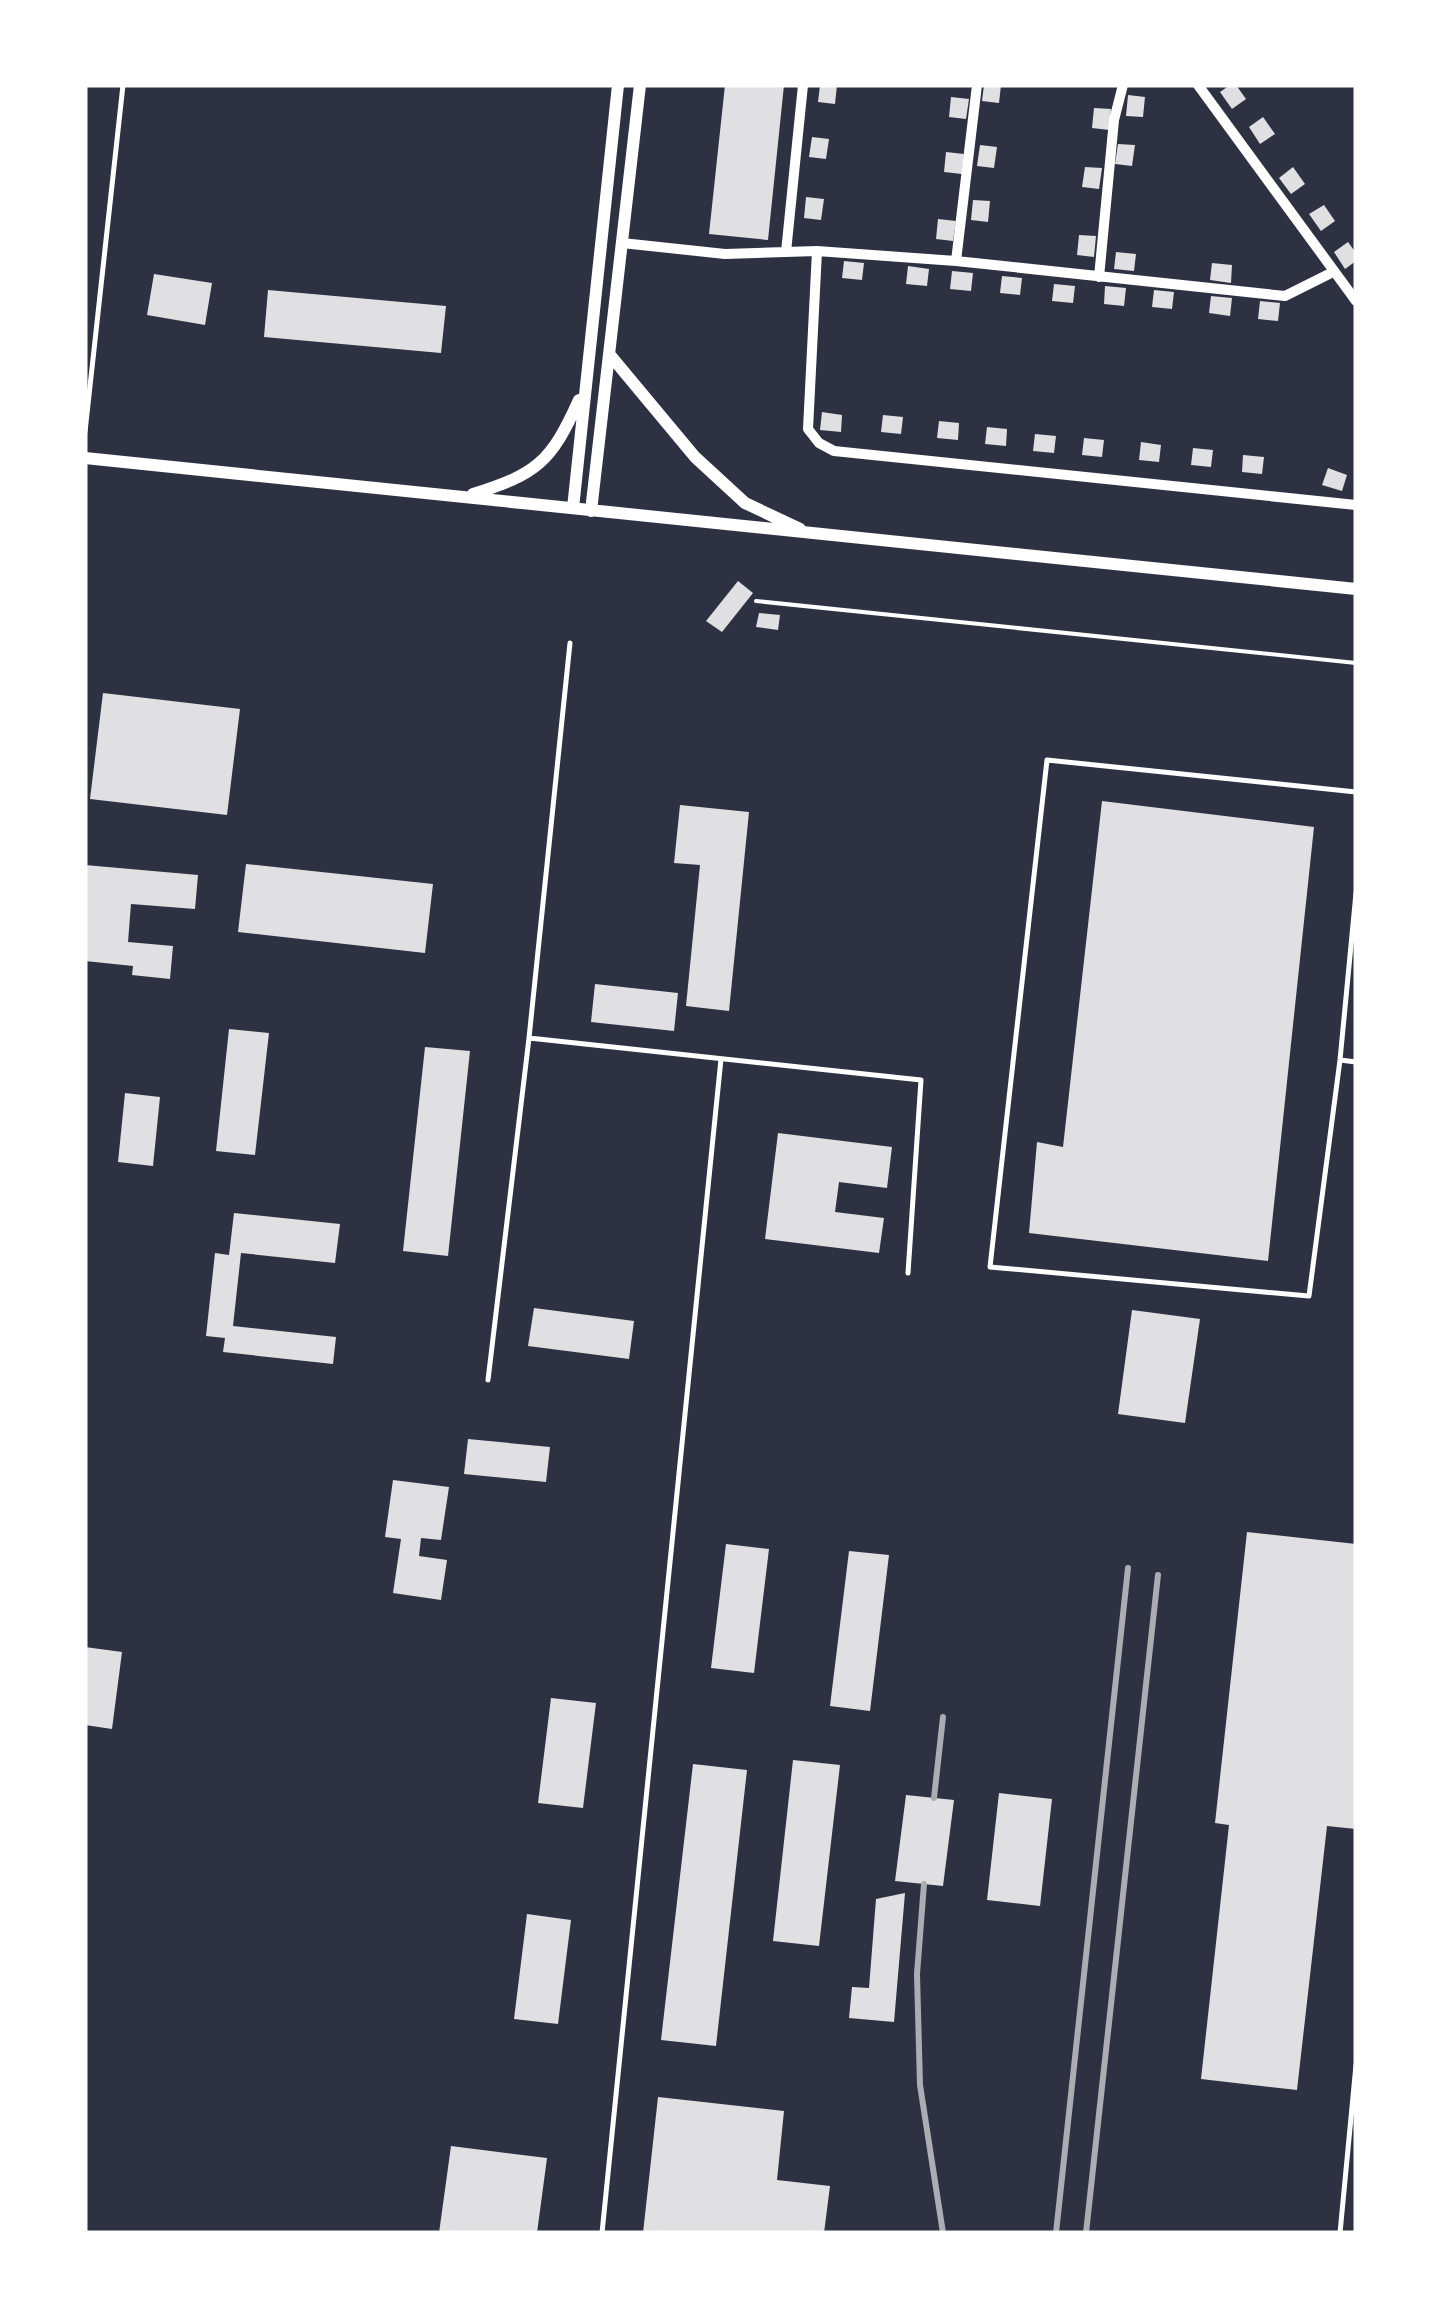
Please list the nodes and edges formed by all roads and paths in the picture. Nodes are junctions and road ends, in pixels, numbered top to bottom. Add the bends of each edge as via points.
1 (123, 85) edge
2 (618, 85) edge
3 (640, 85) edge
4 (803, 85) edge
5 (977, 85) edge
6 (1123, 85) edge
7 (1198, 85) edge
8 (622, 243) junction
9 (817, 251) junction
10 (786, 252) junction
11 (956, 261) junction
12 (1333, 272) junction
13 (1099, 278) junction
14 (1356, 301) edge
15 (610, 355) junction
16 (584, 389) junction
17 (85, 432) edge
18 (85, 458) edge
19 (466, 497) junction
20 (1356, 504) edge
21 (573, 508) junction
22 (591, 511) junction
23 (806, 532) junction
24 (1356, 589) edge
25 (756, 601) dead end
26 (570, 643) dead end
27 (1356, 663) edge
28 (1356, 792) edge
29 (1356, 892) edge
30 (529, 1038) junction
31 (721, 1058) junction
32 (1340, 1060) junction
33 (1356, 1062) edge
34 (908, 1273) dead end
35 (488, 1380) dead end
36 (1356, 2065) edge
37 (602, 2233) edge
38 (1340, 2233) edge

1 - 17 lane
2 - 16 street
3 - 8 street
4 - 10 street
5 - 11 street
6 - 13 street
7 - 12 street
8 - 10 street via 725,254
8 - 15 street
9 - 10 street
9 - 11 street
9 - 20 street via 808,430 834,451
11 - 13 street
12 - 13 street via 1285,296
12 - 14 street
15 - 22 street
15 - 23 street via 695,457 745,503
16 - 19 street via 566,430 537,468
16 - 21 street
18 - 19 street
19 - 21 street
21 - 22 street
22 - 23 street
23 - 24 street
25 - 27 path
26 - 30 lane
28 - 32 lane via 1047,760 990,1267 1308,1296
29 - 32 lane
30 - 31 lane
30 - 35 lane
31 - 34 lane via 921,1080
31 - 37 lane
32 - 33 lane
36 - 38 lane

